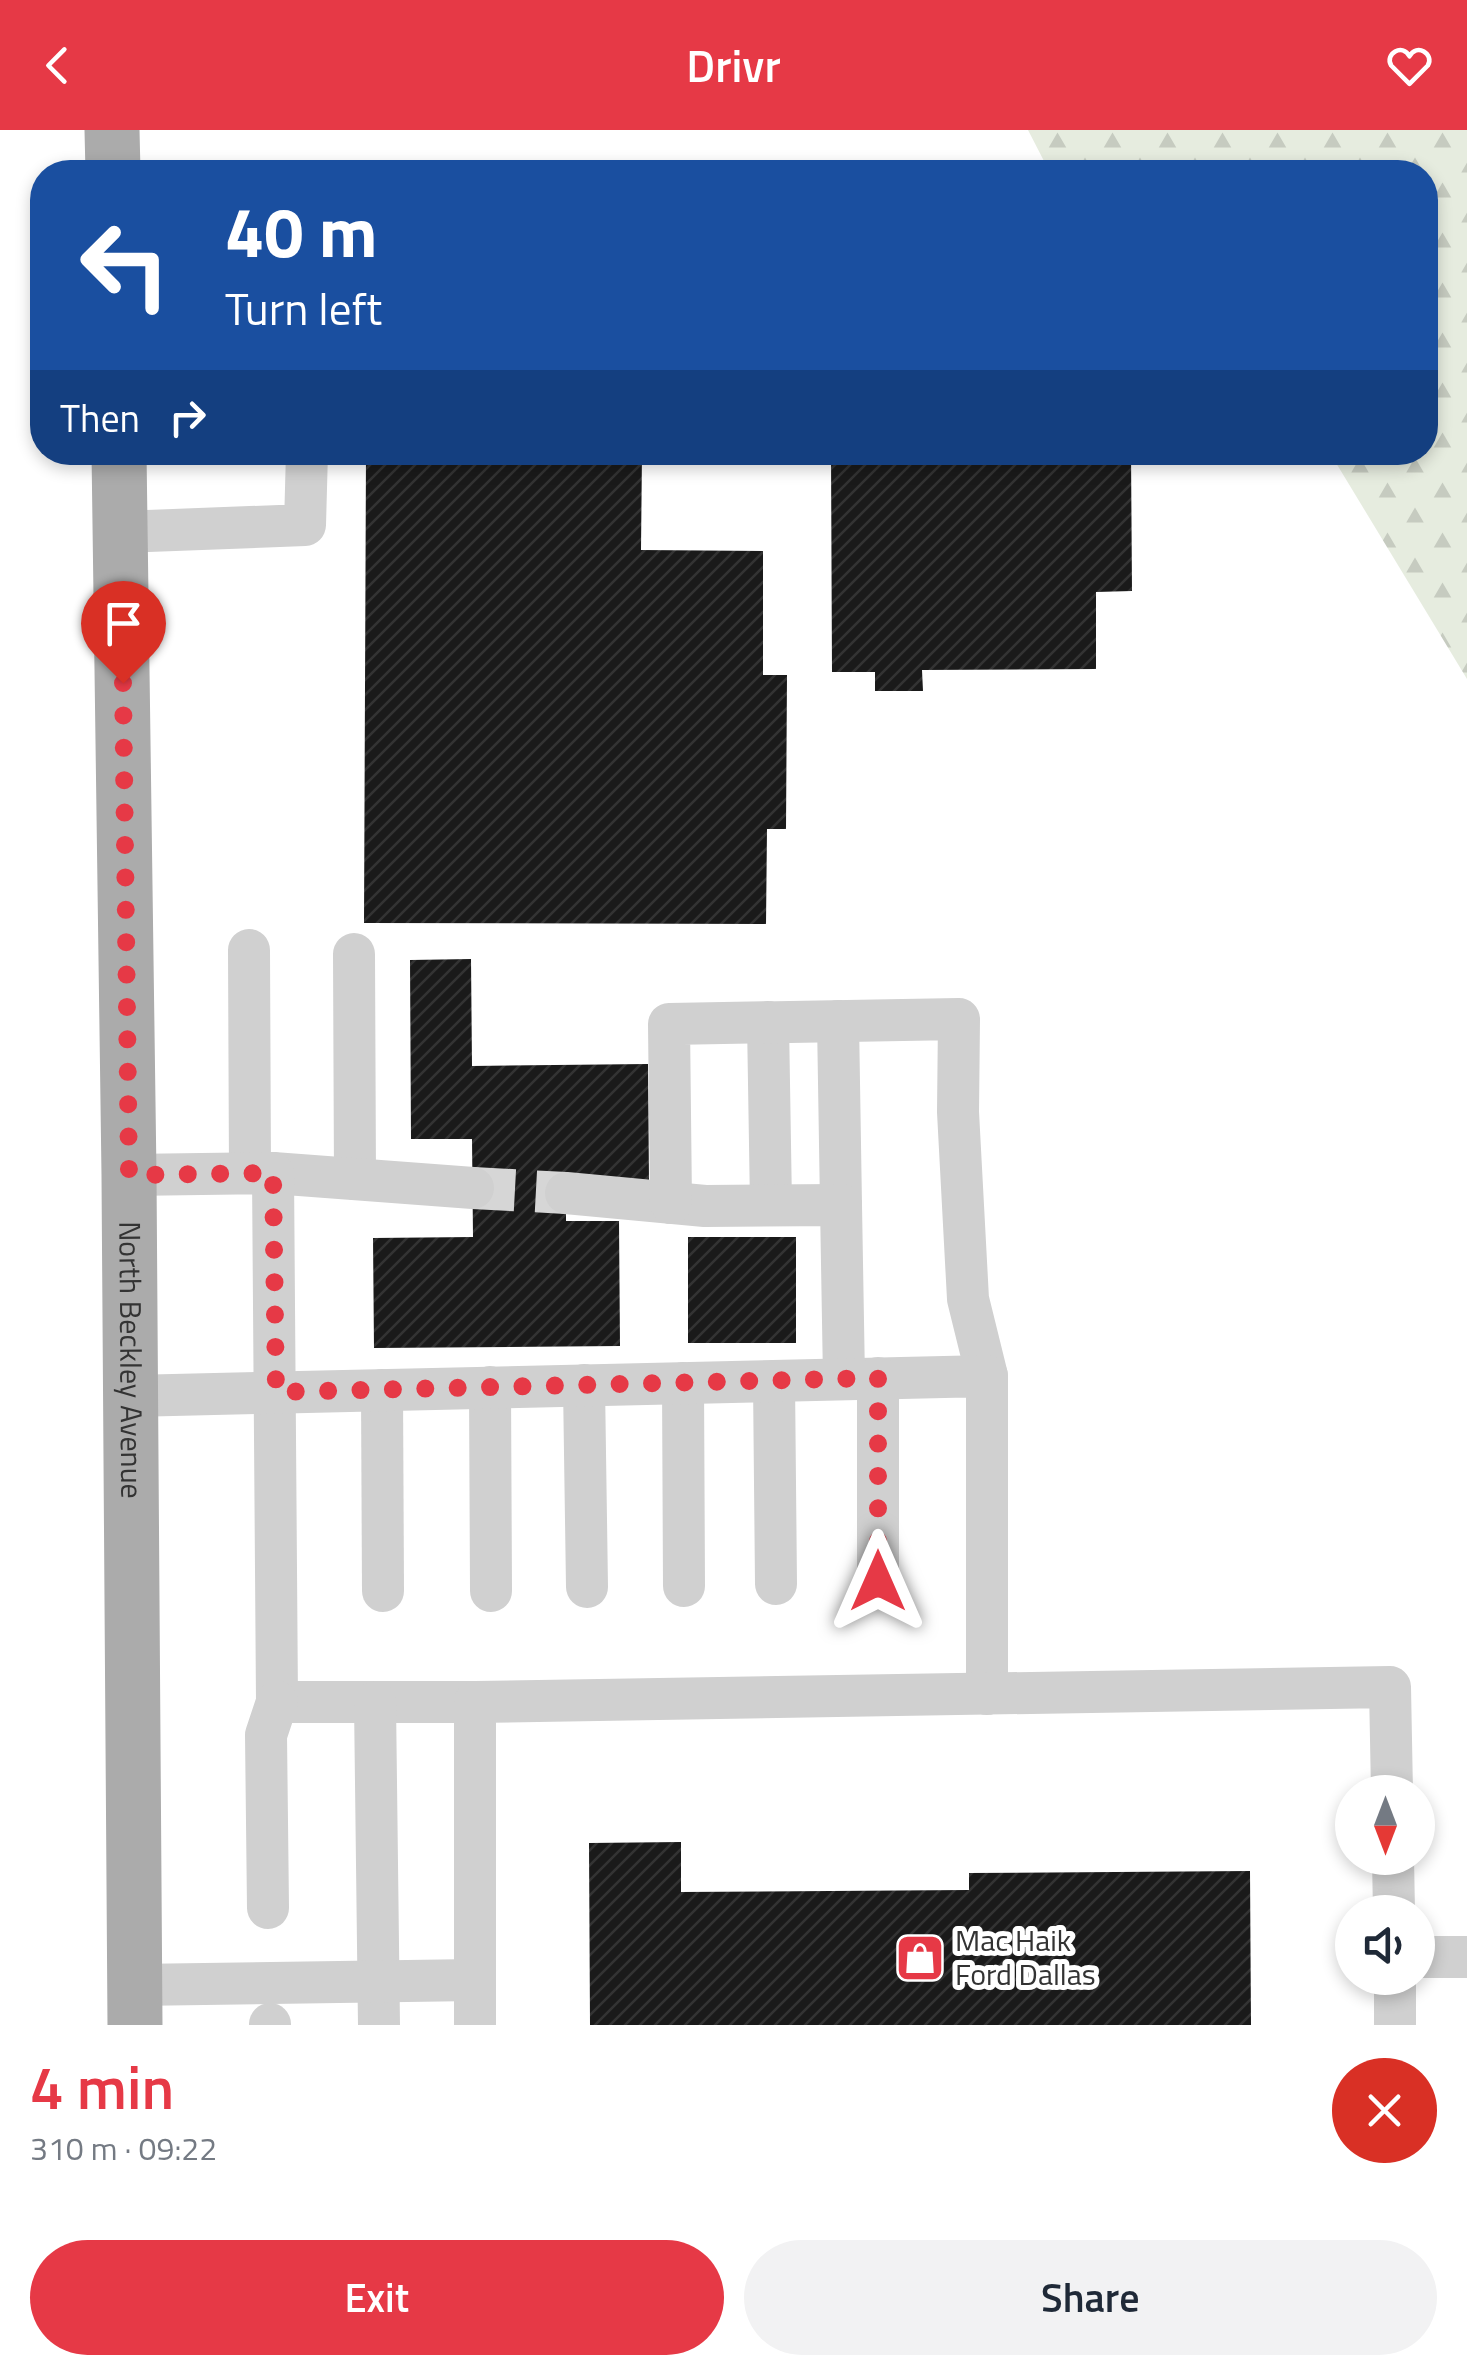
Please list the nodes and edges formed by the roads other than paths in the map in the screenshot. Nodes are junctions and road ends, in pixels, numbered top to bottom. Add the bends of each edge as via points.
1 (112, 130) edge
2 (113, 160) edge
3 (119, 465) edge
4 (306, 465) edge
5 (121, 532) junction
6 (249, 950) dead end
7 (354, 954) dead end
8 (838, 1021) junction
9 (768, 1022) junction
10 (262, 1173) junction
11 (129, 1175) junction
12 (355, 1179) junction
13 (473, 1188) tunnel mouth
14 (566, 1193) tunnel mouth
15 (671, 1203) junction
16 (771, 1205) junction
17 (841, 1205) junction
18 (987, 1376) junction
19 (861, 1379) junction
20 (774, 1381) junction
21 (682, 1383) junction
22 (584, 1385) junction
23 (490, 1387) junction
24 (382, 1390) junction
25 (276, 1392) junction
26 (131, 1396) junction
27 (878, 1581) dead end
28 (776, 1584) dead end
29 (684, 1586) dead end
30 (587, 1587) dead end
31 (383, 1590) dead end
32 (492, 1590) dead end
33 (987, 1694) junction
34 (277, 1702) junction
35 (375, 1702) junction
36 (475, 1702) junction
37 (1392, 1775) edge
38 (268, 1908) dead end
39 (1467, 1956) edge
40 (1435, 1957) edge
41 (475, 1980) junction
42 (379, 1982) junction
43 (1394, 1995) edge
44 (135, 2005) edge
45 (379, 2025) edge
46 (475, 2025) edge
47 (1395, 2025) edge

1 - 2 main road
3 - 5 main road, North Beckley Avenue
4 - 5 lane via 305,524
5 - 11 main road, North Beckley Avenue
6 - 10 lane
7 - 12 lane
8 - 9 lane
8 - 17 lane
8 - 18 lane via 959,1019 968,1300
9 - 15 lane via 668,1024
9 - 16 lane
10 - 11 lane
10 - 12 lane
10 - 25 lane
11 - 26 main road, North Beckley Avenue
12 - 13 lane
14 - 15 lane
15 - 16 lane
16 - 17 lane
17 - 19 lane
18 - 19 lane
18 - 33 lane
19 - 20 lane
19 - 27 lane
20 - 21 lane
20 - 28 lane
21 - 22 lane
21 - 29 lane
22 - 23 lane
22 - 30 lane
23 - 24 lane
23 - 32 lane
24 - 25 lane
24 - 31 lane
25 - 26 lane
25 - 34 lane
26 - 44 main road, North Beckley Avenue
33 - 36 lane
33 - 37 lane via 1390,1687
34 - 35 lane
34 - 38 lane via 266,1735
35 - 36 lane
35 - 42 lane
36 - 41 lane
39 - 40 lane
41 - 42 lane
41 - 46 lane
42 - 44 lane
42 - 45 lane
43 - 47 lane

